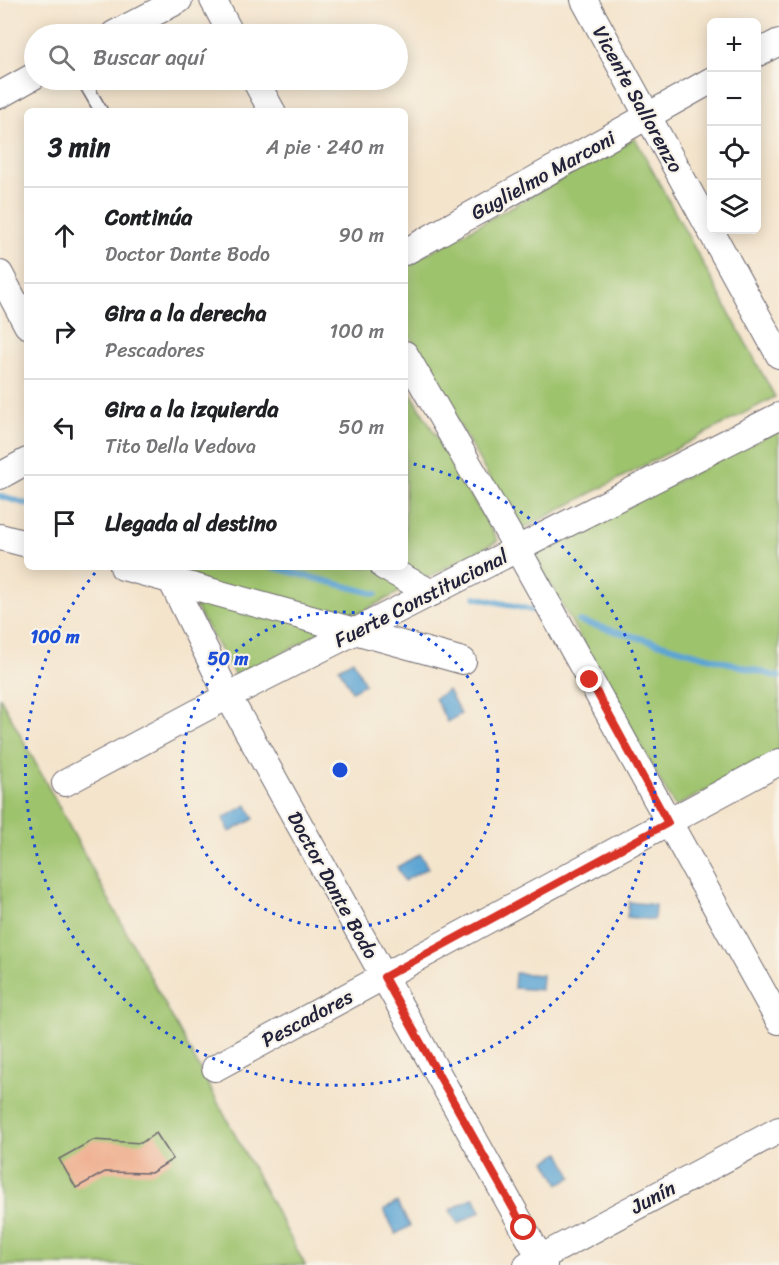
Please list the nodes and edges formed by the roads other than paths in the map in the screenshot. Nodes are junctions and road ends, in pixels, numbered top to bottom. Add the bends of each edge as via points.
1 (179, 0) edge
2 (213, 0) edge
3 (584, 0) edge
4 (133, 24) edge
5 (226, 24) edge
6 (779, 42) edge
7 (761, 51) edge
8 (24, 82) edge
9 (707, 82) edge
10 (89, 90) edge
11 (260, 90) edge
12 (0, 95) edge
13 (99, 108) edge
14 (270, 108) edge
15 (647, 116) junction
16 (408, 250) edge
17 (0, 274) edge
18 (24, 319) edge
19 (779, 355) edge
20 (408, 359) edge
21 (779, 416) edge
22 (24, 463) edge
23 (8, 476) edge
24 (0, 537) edge
25 (24, 543) edge
26 (518, 548) junction
27 (144, 570) edge
28 (390, 570) edge
29 (165, 573) edge
30 (432, 593) junction
31 (359, 632) junction
32 (462, 661) dead end
33 (228, 696) junction
34 (779, 762) edge
35 (65, 783) dead end
36 (668, 823) junction
37 (384, 977) junction
38 (779, 1021) edge
39 (215, 1068) dead end
40 (779, 1130) edge
41 (537, 1263) edge

1 - 4 street
2 - 5 street
3 - 15 street, Vicente Sallorenzo
6 - 7 street
8 - 12 street
9 - 15 street, Guglielmo Marconi
10 - 13 lane
11 - 14 street
15 - 16 street, Guglielmo Marconi
15 - 19 street, Vicente Sallorenzo
17 - 18 street
20 - 26 street
21 - 26 street, Fuerte Constitucional
22 - 23 street
24 - 25 street
26 - 30 street, Fuerte Constitucional
26 - 36 street
27 - 29 street
28 - 30 street
29 - 31 street
29 - 33 street, Doctor Dante Bodo
30 - 31 street, Fuerte Constitucional
31 - 32 street
31 - 33 street, Fuerte Constitucional
33 - 35 street, Fuerte Constitucional
33 - 37 street, Doctor Dante Bodo
34 - 36 street, Pescadores
36 - 37 street, Pescadores
36 - 38 street
37 - 39 street, Pescadores
37 - 41 street, Doctor Dante Bodo
40 - 41 street, Junín

